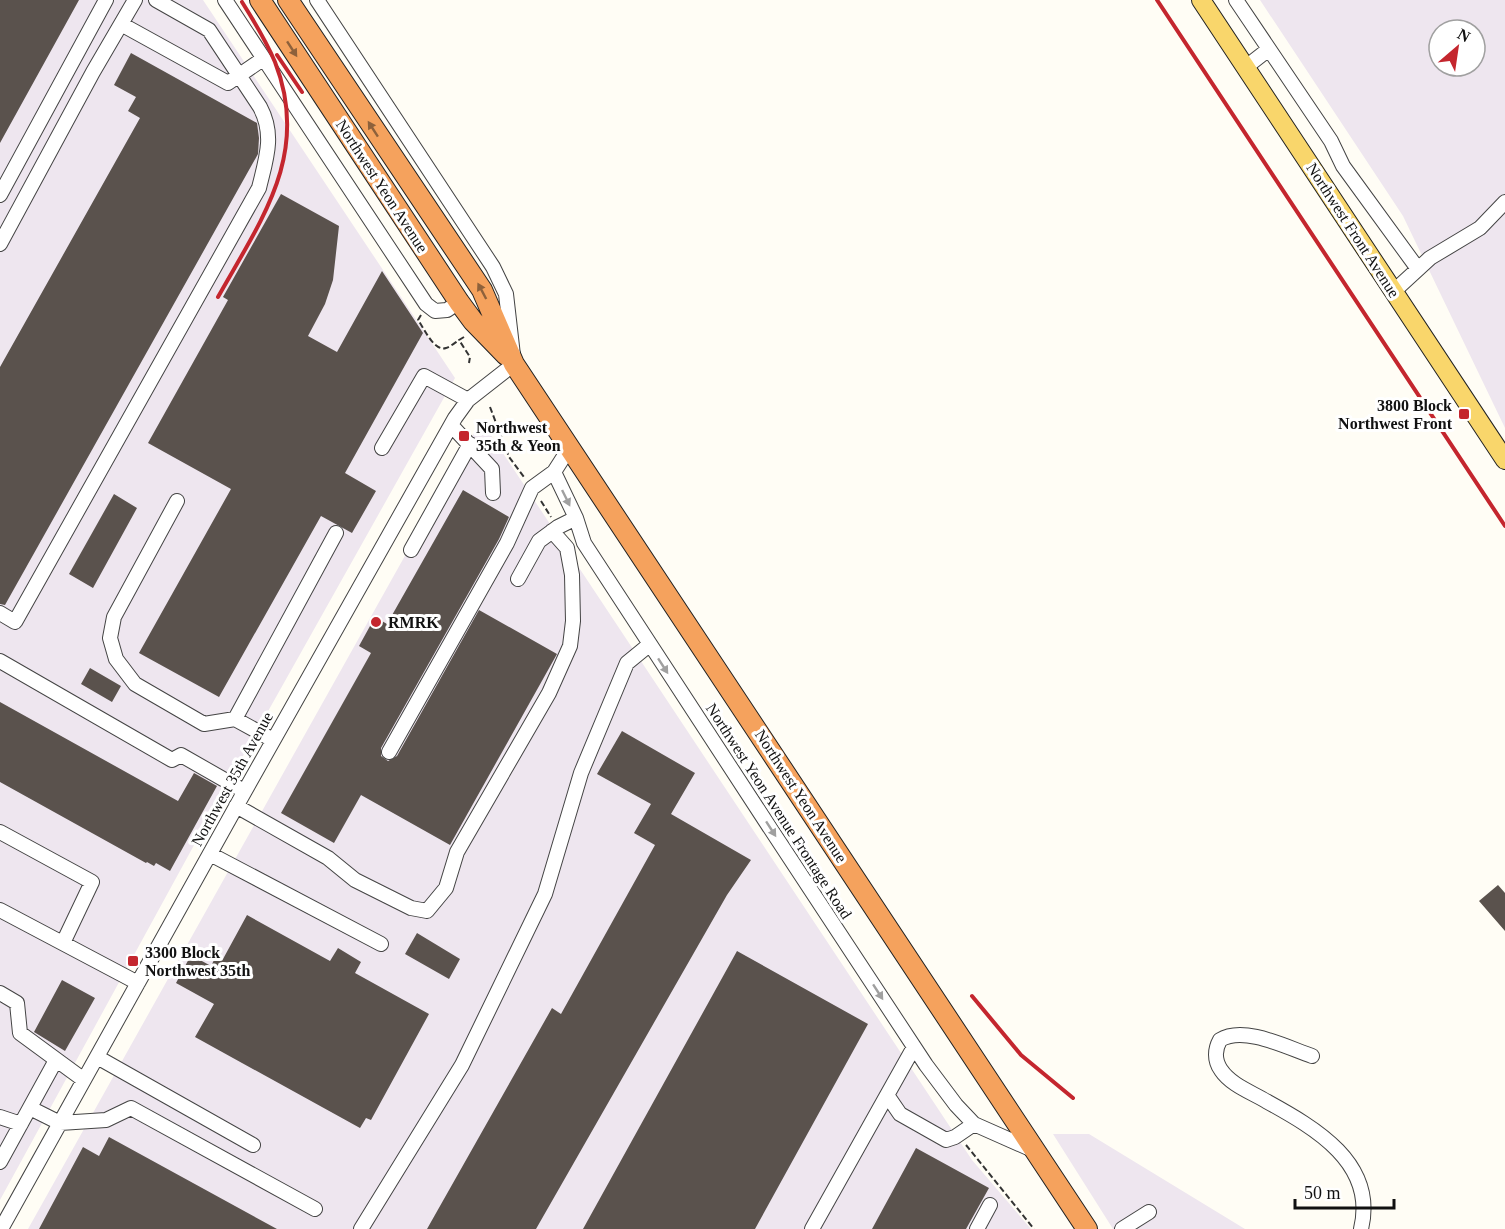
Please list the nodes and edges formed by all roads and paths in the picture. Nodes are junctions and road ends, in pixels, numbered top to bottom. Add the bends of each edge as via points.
1 (106, 0) edge
2 (135, 0) edge
3 (156, 0) edge
4 (225, 0) edge
5 (260, 0) edge
6 (288, 0) edge
7 (317, 0) edge
8 (1201, 0) edge
9 (1236, 0) edge
10 (121, 24) junction
11 (1269, 50) junction
12 (263, 59) junction
13 (1246, 67) junction
14 (239, 75) junction
15 (0, 195) edge
16 (1505, 202) edge
17 (0, 244) edge
18 (1418, 269) junction
19 (1394, 292) junction
20 (459, 302) junction
21 (426, 304) junction
22 (469, 334) dead end
23 (459, 340) junction
24 (469, 363) dead end
25 (514, 364) junction
26 (468, 400) junction
27 (451, 425) junction
28 (470, 444) junction
29 (570, 447) junction
30 (382, 448) dead end
31 (1505, 460) edge
32 (554, 472) junction
33 (493, 493) dead end
34 (177, 501) dead end
35 (400, 516) junction
36 (576, 518) junction
37 (422, 530) junction
38 (552, 531) junction
39 (336, 533) dead end
40 (411, 550) dead end
41 (518, 579) dead end
42 (0, 614) edge
43 (649, 645) junction
44 (0, 661) edge
45 (235, 719) junction
46 (273, 740) junction
47 (389, 752) dead end
48 (244, 791) junction
49 (236, 806) junction
50 (0, 832) edge
51 (210, 854) junction
52 (0, 910) edge
53 (63, 943) junction
54 (381, 944) dead end
55 (138, 983) junction
56 (0, 993) edge
57 (914, 1047) junction
58 (1312, 1056) dead end
59 (97, 1057) junction
60 (57, 1060) junction
61 (84, 1080) junction
62 (887, 1095) junction
63 (30, 1108) junction
64 (0, 1118) edge
65 (60, 1123) junction
66 (21, 1124) junction
67 (974, 1124) junction
68 (253, 1145) dead end
69 (1036, 1152) junction
70 (0, 1162) edge
71 (990, 1205) dead end
72 (315, 1209) dead end
73 (1149, 1212) dead end
74 (4, 1213) edge
75 (1, 1229) edge
76 (361, 1229) edge
77 (812, 1229) edge
78 (977, 1229) edge
79 (1087, 1229) edge
80 (1122, 1229) edge
81 (1361, 1229) edge

1 - 15 street
2 - 10 street
3 - 14 street via 209,30
4 - 12 street
5 -> 20 highway, Northwest Yeon Avenue
25 -> 6 highway, Northwest Yeon Avenue via 482,290
7 - 25 street via 494,267 506,294
8 - 13 main road, Northwest Front Avenue
9 - 11 street
10 - 14 street via 228,83
10 - 17 street
11 - 13 street
11 - 18 street via 1331,141 1343,166
12 - 14 street
12 - 21 street
13 - 19 main road, Northwest Front Avenue
14 - 42 street via 267,120 269,144 259,188 15,622
16 - 18 street via 1480,228
18 - 19 street
19 - 31 main road, Northwest Front Avenue
20 - 21 street via 447,310 435,311
20 - 25 highway, Northwest Yeon Avenue
21 - 23 path via 418,320 434,344 447,348
22 - 23 path
23 - 24 path via 470,357
25 - 26 street, Northwest 35th Avenue
25 - 29 highway, Northwest Yeon Avenue
26 - 27 street, Northwest 35th Avenue
26 - 30 street via 424,376
27 - 28 street
27 - 35 street, Northwest 35th Avenue
28 - 33 street via 492,469
28 - 37 street
29 - 32 street
29 - 69 highway, Northwest Yeon Avenue
32 -> 36 street, Northwest Yeon Avenue Frontage Road
32 - 47 street via 532,488 507,543
34 - 45 street via 114,617 110,638 116,659 135,684 204,724
35 - 37 street
35 - 46 street, Northwest 35th Avenue
36 - 38 street
36 - 43 street, Northwest Yeon Avenue Frontage Road via 584,543
37 - 40 street
38 - 41 street via 539,541
38 - 49 street via 567,548 572,575 570,646 549,693 457,852 446,888 427,911 411,908 355,880 328,858
39 - 45 street
43 -> 57 street, Northwest Yeon Avenue Frontage Road
43 - 76 street via 627,663 581,773 545,894 462,1065
44 - 48 street via 172,760 181,755
45 - 46 street
46 - 48 street, Northwest 35th Avenue
48 - 49 street, Northwest 35th Avenue
49 - 51 street, Northwest 35th Avenue
50 - 53 street via 92,882
51 - 54 street
51 - 55 street, Northwest 35th Avenue
52 - 53 street
53 - 55 street
55 - 59 street, Northwest 35th Avenue
56 - 60 street via 17,1003 20,1033
57 - 62 street
57 - 67 street, Northwest Yeon Avenue Frontage Road via 956,1106
58 - 81 street via 1241,1035 1220,1040 1216,1050 1217,1064 1229,1079 1308,1127 1349,1162 1363,1195
59 - 61 street, Northwest 35th Avenue
59 - 68 street
60 - 61 street
60 - 63 street
61 - 65 street, Northwest 35th Avenue
62 - 67 street via 900,1114 946,1140
62 - 77 street
63 - 65 street
63 - 66 street
64 - 66 street
65 - 72 street via 106,1120 131,1108
65 - 74 street, Northwest 35th Avenue
66 - 70 street
67 - 69 street, Northwest Yeon Avenue Frontage Road
69 - 79 highway, Northwest Yeon Avenue
71 - 78 street
73 - 80 street
74 - 75 street, Northwest 35th Avenue

